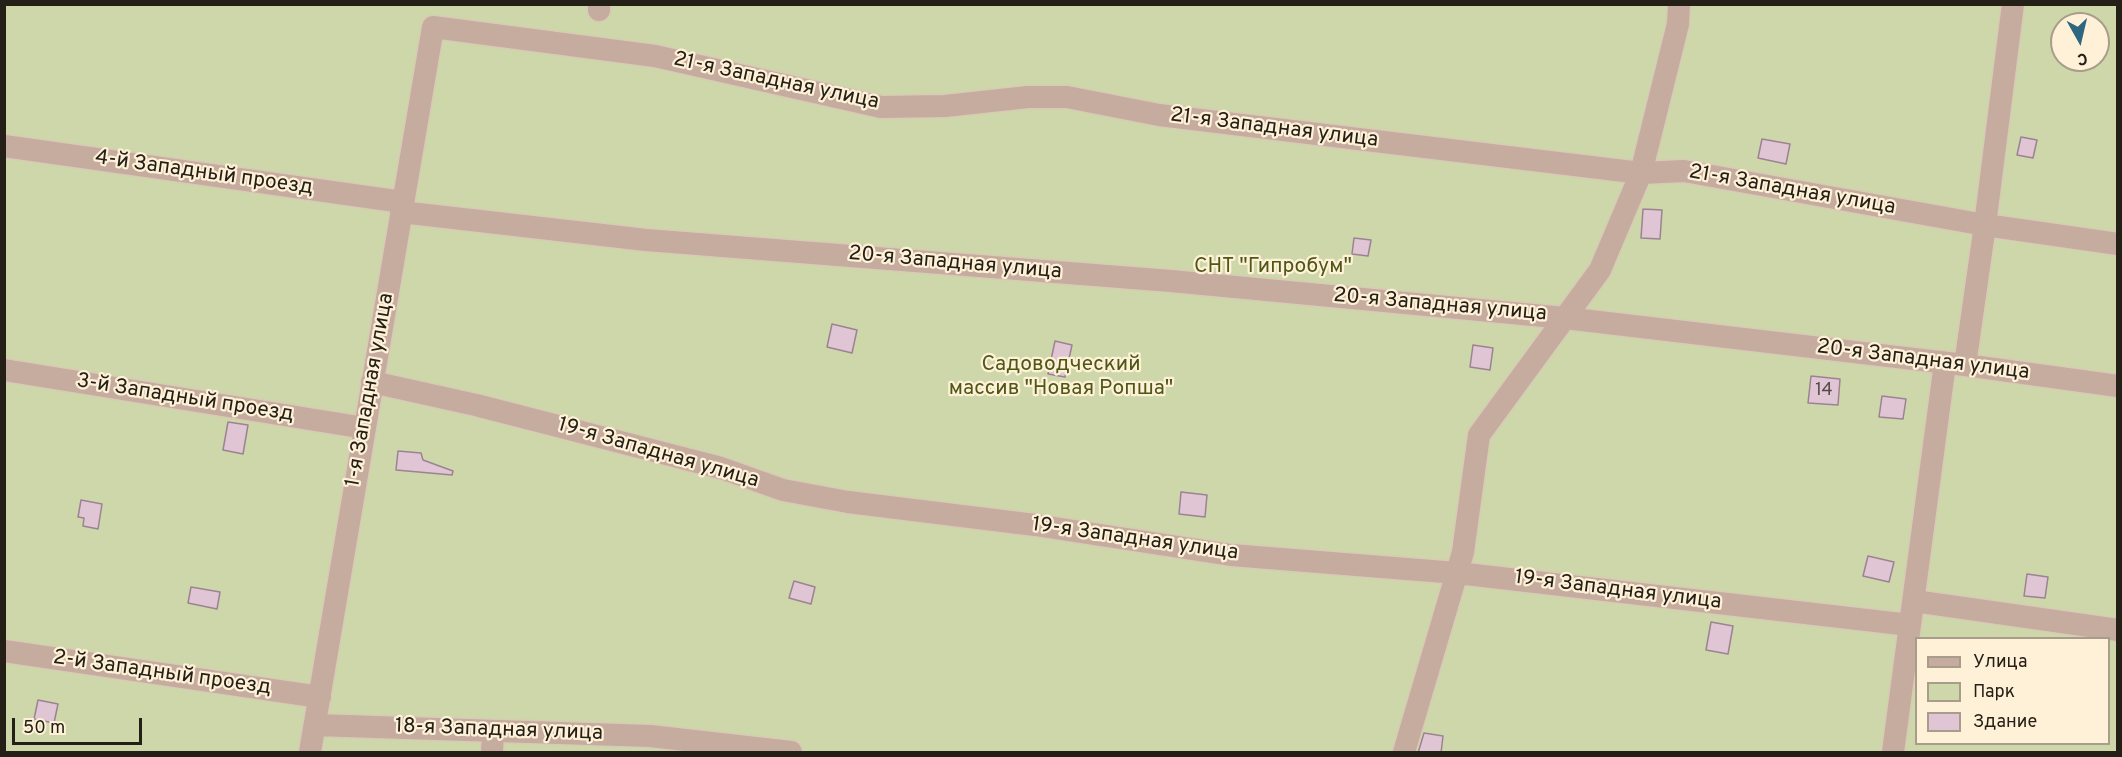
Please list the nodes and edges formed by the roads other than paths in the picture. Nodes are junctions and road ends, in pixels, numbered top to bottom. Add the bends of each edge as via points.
1 (1679, 4) edge
2 (2013, 4) edge
3 (433, 27) joint
4 (4, 146) edge
5 (1641, 173) junction
6 (402, 207) junction
7 (1985, 225) junction
8 (2118, 244) edge
9 (1565, 318) junction
10 (1955, 364) junction
11 (4, 370) edge
12 (372, 382) junction
13 (2118, 386) edge
14 (365, 428) junction
15 (1457, 573) junction
16 (1914, 601) junction
17 (1910, 625) junction
18 (2118, 630) edge
19 (4, 651) edge
20 (320, 697) junction
21 (315, 725) junction
22 (492, 742) edge
23 (310, 753) edge
24 (791, 753) edge
25 (1404, 753) edge
26 (1893, 753) edge

1 - 5 street via 1678,24
2 - 7 street
3 - 5 street, 21-я Западная улица via 655,56 881,106 1067,97 1159,115
3 - 6 street, 1-я Западная улица
4 - 6 street, 4-й Западный проезд
5 - 7 street, 21-я Западная улица via 1684,171
5 - 9 street via 1600,270
6 - 9 street, 20-я Западная улица via 646,240 1170,281
6 - 12 street, 1-я Западная улица
7 - 8 street, 21-я Западная улица
7 - 10 street
9 - 10 street, 20-я Западная улица
9 - 15 street via 1479,435
10 - 13 street, 20-я Западная улица
10 - 16 street
11 - 14 street, 3-й Западный проезд
12 - 14 street, 1-я Западная улица
12 - 15 street, 19-я Западная улица via 721,468 783,490 848,502 1231,555
14 - 20 street, 1-я Западная улица
15 - 17 street, 19-я Западная улица
15 - 25 street
16 - 17 street
16 - 18 street
17 - 26 street
19 - 20 street, 2-й Западный проезд
20 - 21 street, 1-я Западная улица
21 - 22 street, 18-я Западная улица
21 - 23 street, 1-я Западная улица
22 - 24 street, 18-я Западная улица via 650,736

